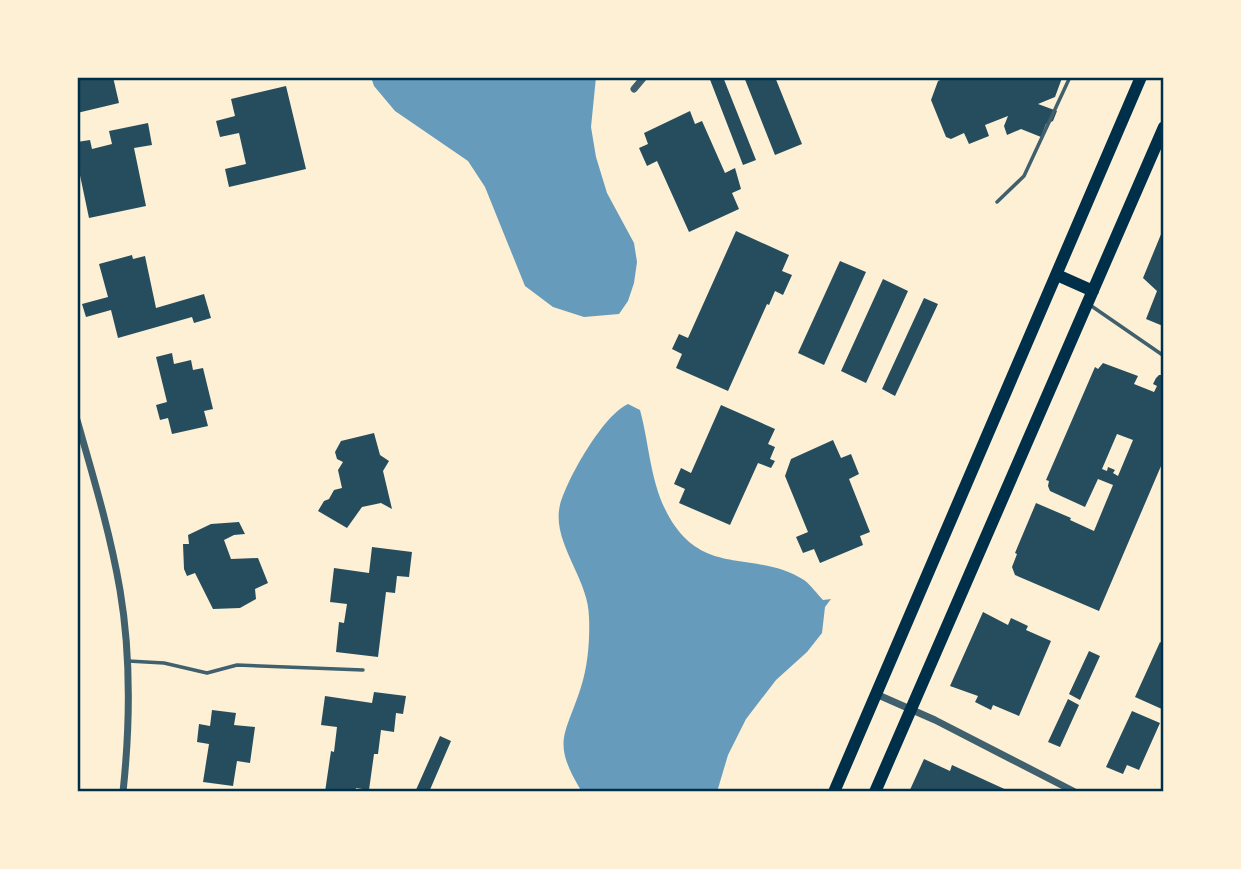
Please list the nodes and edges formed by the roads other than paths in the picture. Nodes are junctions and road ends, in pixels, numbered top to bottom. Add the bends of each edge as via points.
1 (644, 77) edge
2 (1070, 77) edge
3 (1141, 77) edge
4 (634, 89) dead end
5 (1164, 127) edge
6 (997, 202) dead end
7 (1057, 275) junction
8 (1093, 290) junction
9 (1088, 303) junction
10 (1164, 356) edge
11 (77, 420) edge
12 (126, 661) junction
13 (363, 670) dead end
14 (876, 694) junction
15 (911, 709) junction
16 (123, 792) edge
17 (834, 792) edge
18 (875, 792) edge
19 (1075, 792) edge

1 - 4 street
2 - 6 lane via 1024,176
3 - 7 main road
5 - 8 main road
7 - 8 main road
7 - 14 main road
8 - 9 main road
9 - 10 lane
9 - 15 main road
11 - 12 street via 120,589
12 - 13 lane via 164,663 207,673 237,665
12 - 16 street
14 - 15 street
14 - 17 main road
15 - 18 main road
15 - 19 street

